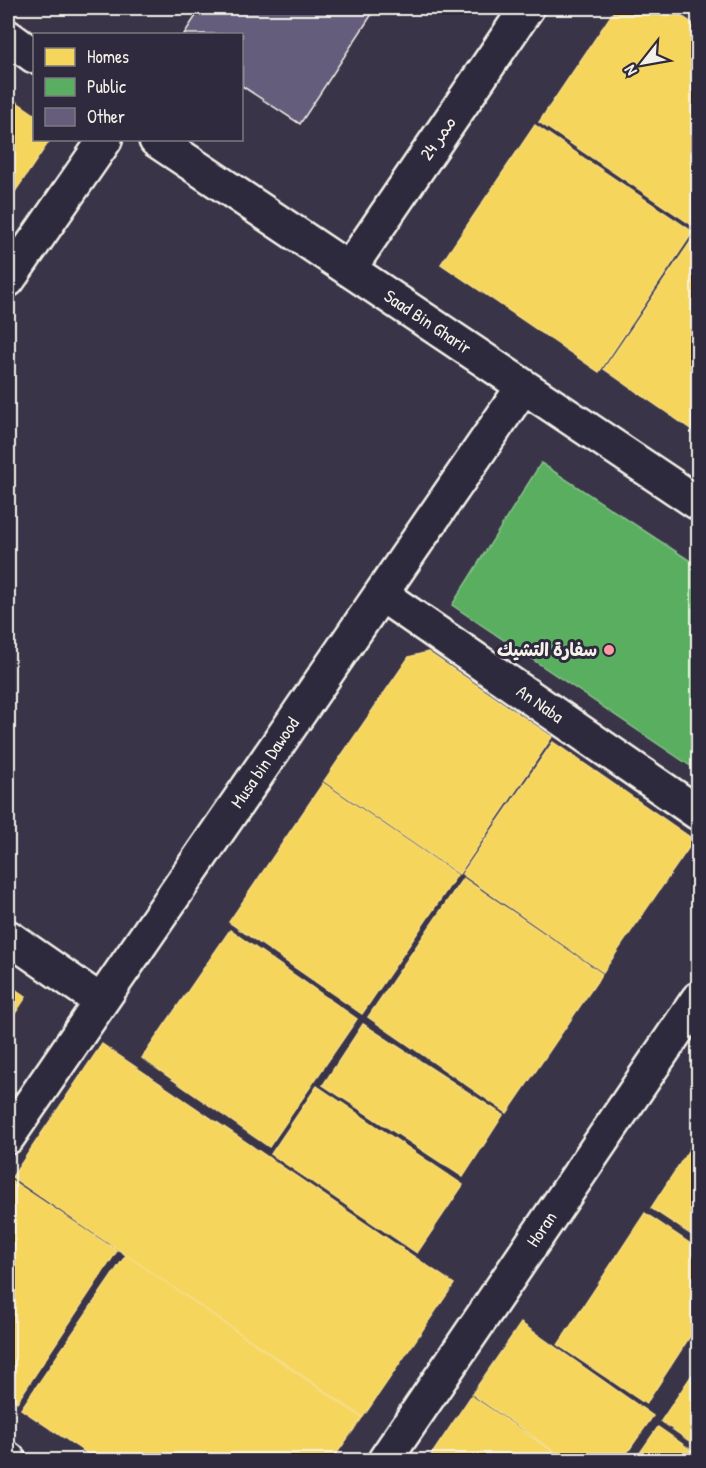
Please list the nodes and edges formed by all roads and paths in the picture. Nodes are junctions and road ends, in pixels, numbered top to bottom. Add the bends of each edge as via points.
1 (527, 8) edge
2 (8, 38) edge
3 (33, 55) edge
4 (104, 141) edge
5 (157, 141) edge
6 (349, 269) junction
7 (8, 280) edge
8 (524, 387) junction
9 (699, 503) edge
10 (382, 595) junction
11 (699, 813) edge
12 (8, 937) edge
13 (699, 999) edge
14 (100, 1001) junction
15 (8, 1137) edge
16 (385, 1461) edge

1 - 6 street, ممر 24
2 - 3 street
4 - 7 street
5 - 6 street, Saad Bin Gharir
6 - 8 street, Saad Bin Gharir
8 - 9 street, Saad Bin Gharir
8 - 10 street, Musa bin Dawood
10 - 11 street, An Naba
10 - 14 street, Musa bin Dawood
12 - 14 street
13 - 16 street, Horan
14 - 15 street, Musa bin Dawood

